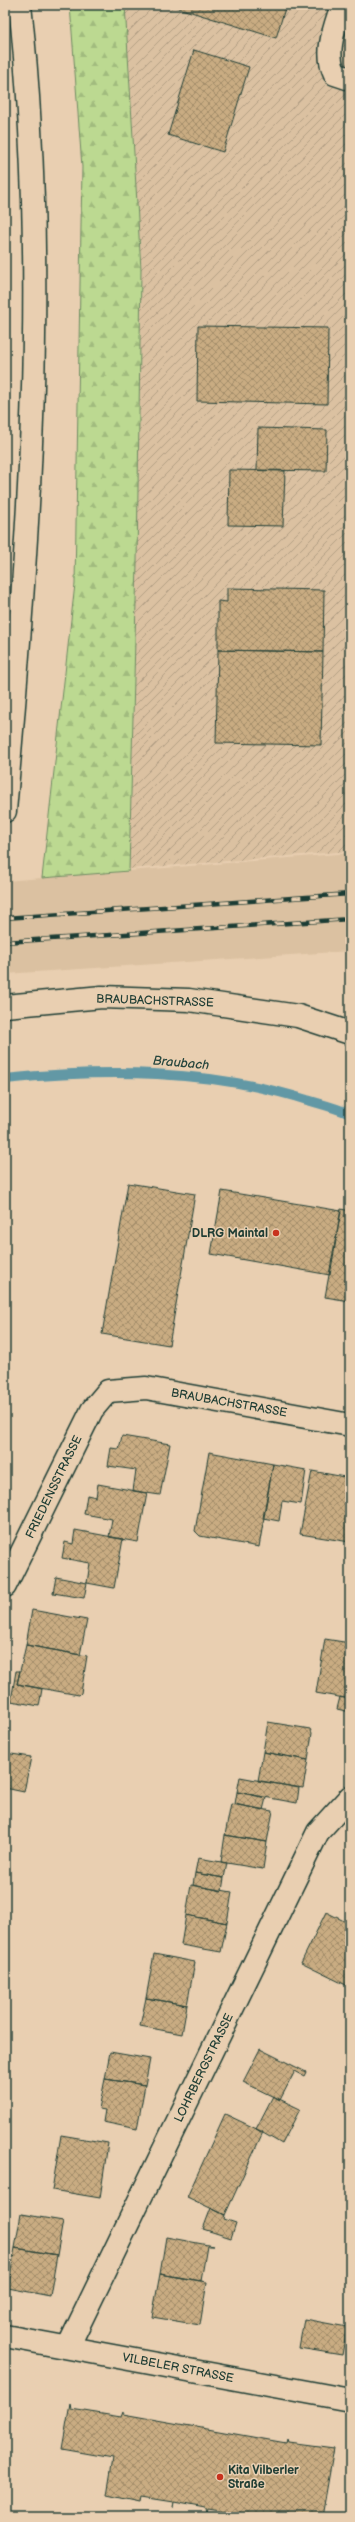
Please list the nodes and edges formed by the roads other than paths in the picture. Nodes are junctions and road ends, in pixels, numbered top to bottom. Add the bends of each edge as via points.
1 (20, 5) edge
2 (342, 5) edge
3 (350, 79) edge
4 (5, 810) edge
5 (5, 1006) edge
6 (350, 1033) edge
7 (108, 1390) joint
8 (350, 1425) edge
9 (5, 1586) edge
10 (350, 1797) edge
11 (5, 2336) edge
12 (68, 2347) junction
13 (350, 2400) edge

1 - 4 street via 34,197 34,394 17,671
2 - 3 street via 330,49 330,63 335,74
5 - 6 street, BRAUBACHSTRASSE via 102,997 189,1000 298,1016
7 - 8 street, BRAUBACHSTRASSE via 146,1388
7 - 9 street, FRIEDENSSTRASSE via 92,1410
10 - 12 street, LOHRBERGSTRASSE via 318,1832
11 - 12 street, VILBELER STRASSE
12 - 13 street, VILBELER STRASSE

